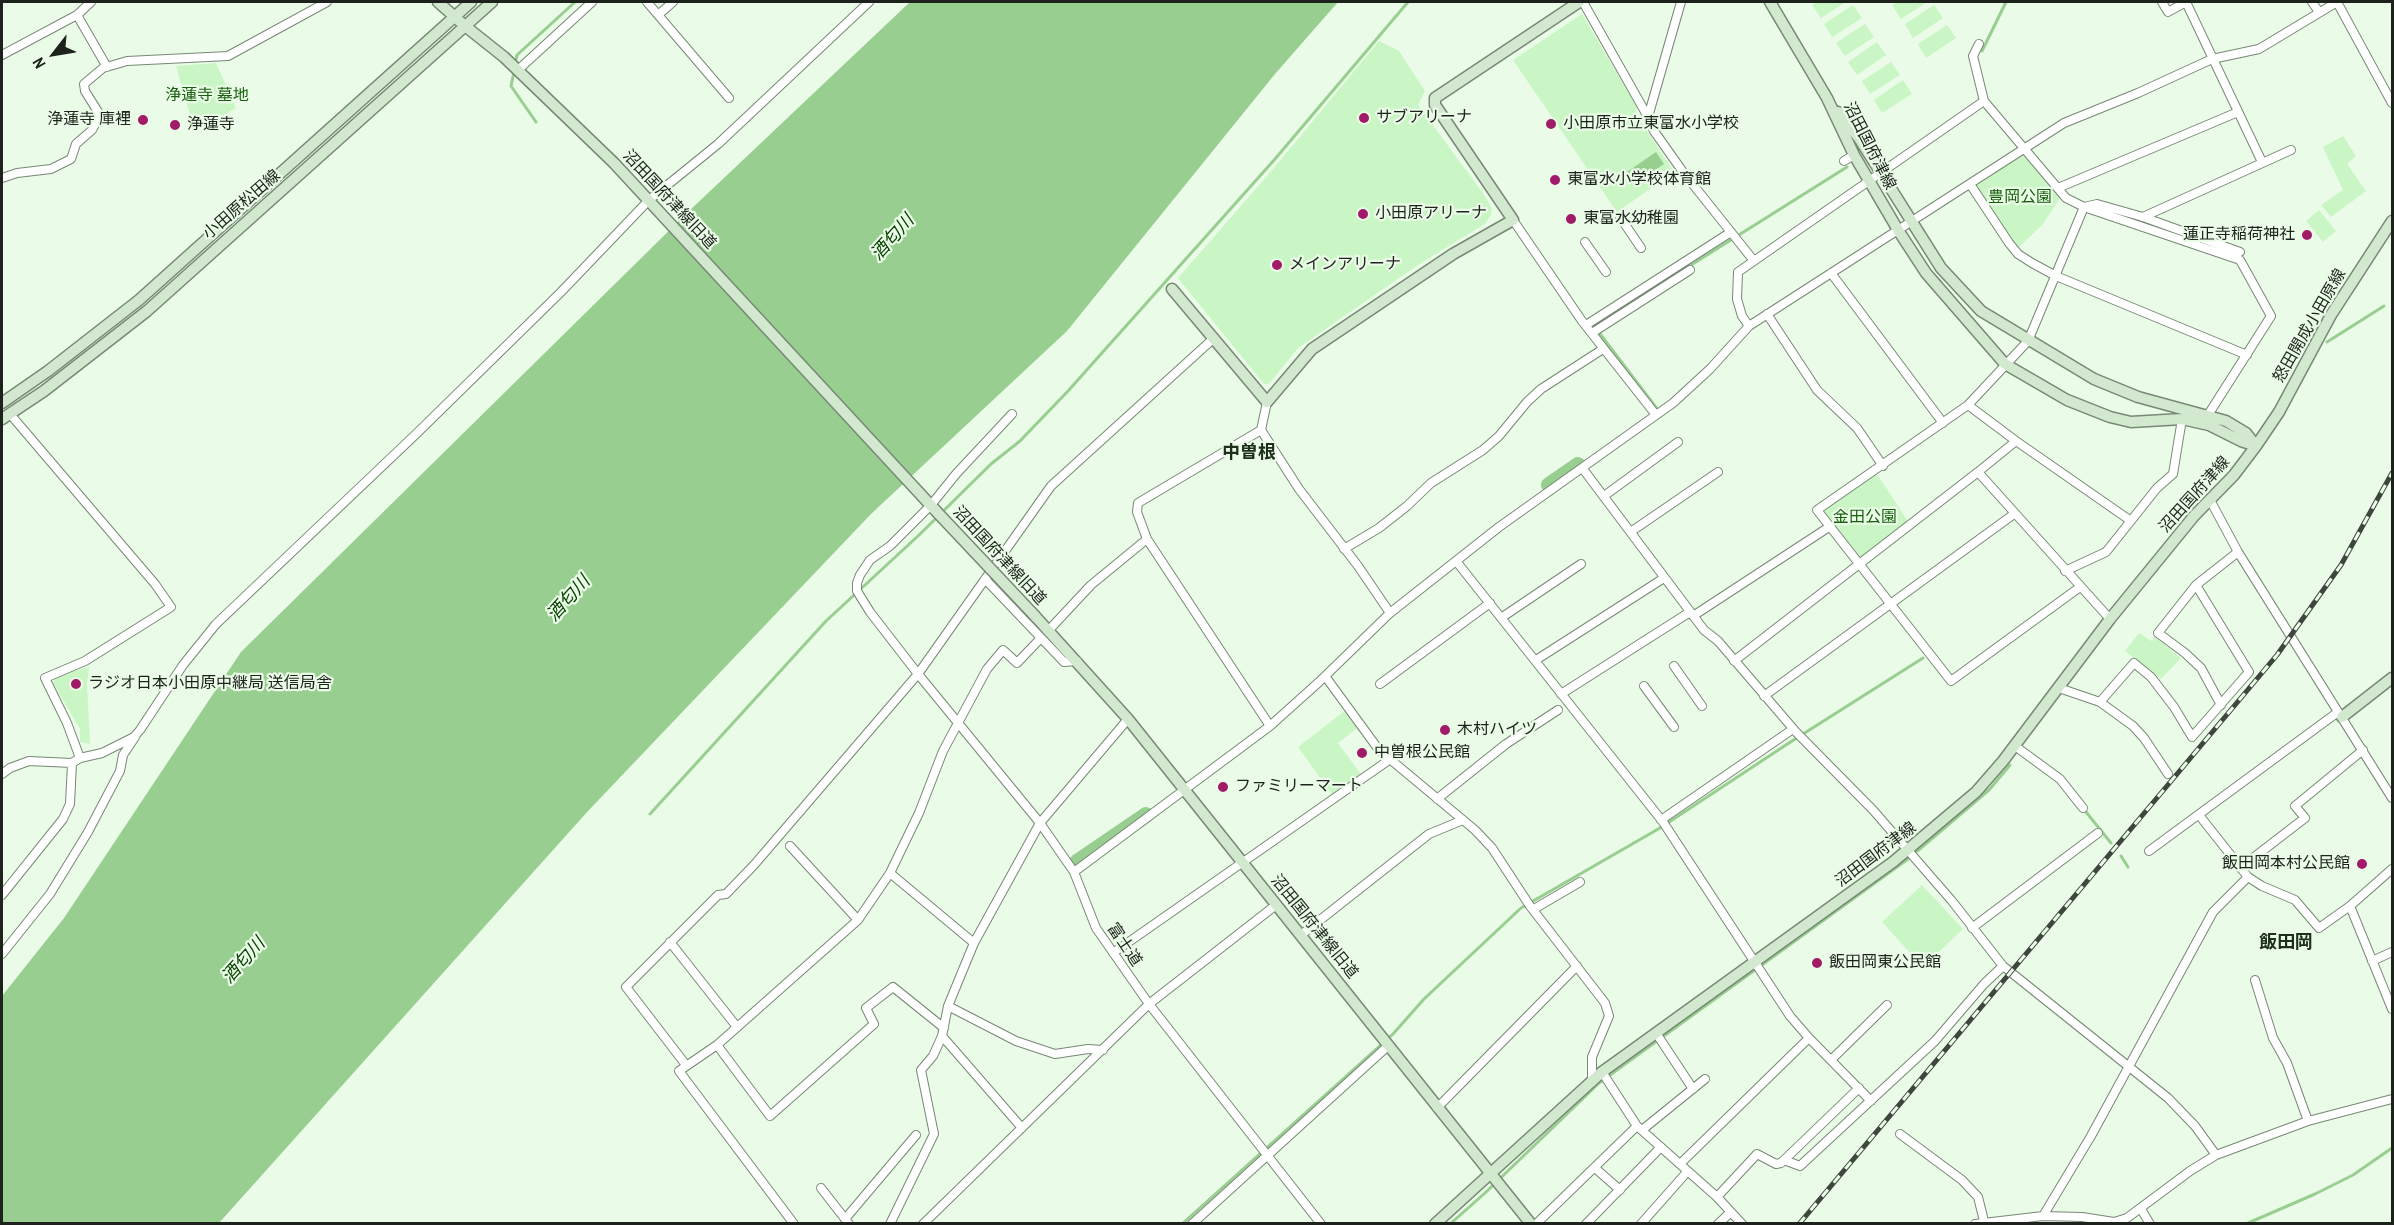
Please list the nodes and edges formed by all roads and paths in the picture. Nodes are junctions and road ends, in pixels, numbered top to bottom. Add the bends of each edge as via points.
1 (92, 2) edge
2 (327, 2) edge
3 (438, 2) edge
4 (471, 2) edge
5 (492, 2) edge
6 (592, 2) edge
7 (646, 2) edge
8 (673, 2) edge
9 (869, 2) edge
10 (1579, 2) edge
11 (1681, 2) edge
12 (1770, 2) edge
13 (2162, 2) edge
14 (2186, 2) edge
15 (2312, 2) edge
16 (2337, 2) edge
17 (2319, 12) junction
18 (77, 15) junction
19 (658, 15) junction
20 (454, 17) junction
21 (465, 26) junction
22 (1979, 44) dead end
23 (2, 55) edge
24 (2212, 59) junction
25 (107, 67) junction
26 (518, 70) junction
27 (729, 98) dead end
28 (1827, 98) junction
29 (1984, 101) junction
30 (2392, 103) edge
31 (2238, 112) junction
32 (1648, 117) junction
33 (2024, 147) junction
34 (2291, 150) dead end
35 (1854, 155) junction
36 (1844, 161) dead end
37 (2262, 162) junction
38 (1880, 175) junction
39 (2, 178) edge
40 (1869, 181) junction
41 (1970, 184) junction
42 (2058, 188) junction
43 (649, 200) junction
44 (2084, 207) junction
45 (1620, 217) dead end
46 (2143, 217) junction
47 (1513, 220) junction
48 (2392, 221) edge
49 (1910, 222) junction
50 (1898, 230) junction
51 (1731, 232) junction
52 (1585, 242) dead end
53 (1641, 248) dead end
54 (2240, 252) dead end
55 (1754, 261) junction
56 (1690, 270) dead end
57 (1606, 272) dead end
58 (1831, 273) junction
59 (2056, 276) junction
60 (1172, 289) dead end
61 (1767, 314) junction
62 (1586, 325) junction
63 (1749, 326) junction
64 (1595, 331) junction
65 (1214, 338) junction
66 (2028, 341) junction
67 (1603, 349) junction
68 (2247, 355) junction
69 (2005, 364) junction
70 (1267, 402) junction
71 (2, 404) edge
72 (1968, 405) junction
73 (1012, 414) dead end
74 (1656, 415) junction
75 (2208, 415) junction
76 (6, 416) edge
77 (2182, 419) junction
78 (1943, 423) junction
79 (1262, 430) junction
80 (2016, 441) junction
81 (1677, 442) dead end
82 (2256, 446) junction
83 (1883, 466) junction
84 (1583, 469) junction
85 (1718, 472) dead end
86 (1978, 472) junction
87 (1604, 496) junction
88 (2210, 500) junction
89 (933, 508) junction
90 (2014, 514) junction
91 (2131, 521) junction
92 (1829, 527) junction
93 (1632, 531) junction
94 (1147, 539) junction
95 (1344, 549) junction
96 (2238, 552) junction
97 (1456, 561) junction
98 (1581, 564) dead end
99 (1860, 565) junction
100 (2065, 571) junction
101 (1664, 578) junction
102 (985, 579) junction
103 (2196, 585) junction
104 (2080, 587) junction
105 (1490, 603) junction
106 (1891, 604) junction
107 (1390, 613) junction
108 (1691, 614) junction
109 (1501, 618) junction
110 (2110, 619) junction
111 (1045, 634) junction
112 (1536, 660) junction
113 (1734, 662) junction
114 (1674, 666) dead end
115 (918, 674) junction
116 (1325, 676) junction
117 (2392, 678) edge
118 (1380, 684) dead end
119 (1644, 686) dead end
120 (2059, 688) junction
121 (1562, 694) junction
122 (1764, 696) junction
123 (2100, 702) junction
124 (2221, 705) junction
125 (1702, 706) dead end
126 (1558, 710) dead end
127 (2340, 714) junction
128 (1128, 719) junction
129 (959, 724) junction
130 (1270, 726) junction
131 (1674, 727) dead end
132 (140, 730) junction
133 (1795, 730) junction
134 (2015, 746) junction
135 (2363, 750) junction
136 (80, 758) junction
137 (1389, 760) junction
138 (72, 763) junction
139 (2, 774) edge
140 (2168, 774) dead end
141 (1185, 790) junction
142 (2392, 798) edge
143 (1437, 800) junction
144 (2083, 808) dead end
145 (2199, 815) junction
146 (1463, 820) junction
147 (1040, 823) junction
148 (1664, 824) junction
149 (2098, 833) dead end
150 (790, 846) dead end
151 (1908, 851) junction
152 (2150, 851) dead end
153 (1242, 863) junction
154 (2240, 868) junction
155 (2392, 869) edge
156 (890, 873) junction
157 (1074, 873) junction
158 (2248, 877) junction
159 (1580, 882) dead end
160 (2, 895) edge
161 (1276, 905) junction
162 (1531, 905) junction
163 (2350, 906) junction
164 (858, 920) junction
165 (1972, 928) junction
166 (1301, 935) junction
167 (670, 942) junction
168 (974, 943) junction
169 (2392, 952) edge
170 (1113, 953) junction
171 (2, 954) edge
172 (2372, 961) junction
173 (1755, 962) junction
174 (1577, 966) junction
175 (2003, 966) junction
176 (2255, 980) dead end
177 (1149, 1004) junction
178 (1887, 1005) dead end
179 (948, 1006) junction
180 (2392, 1009) edge
181 (737, 1027) junction
182 (943, 1032) junction
183 (1656, 1033) junction
184 (1809, 1038) junction
185 (1385, 1041) junction
186 (717, 1045) junction
187 (1103, 1050) junction
188 (1831, 1060) junction
189 (686, 1065) junction
190 (2128, 1065) junction
191 (1602, 1072) junction
192 (1705, 1079) dead end
193 (1592, 1081) junction
194 (1859, 1088) junction
195 (1694, 1089) junction
196 (2392, 1099) edge
197 (1871, 1101) junction
198 (1437, 1108) junction
199 (2308, 1121) junction
200 (1022, 1128) junction
201 (1639, 1128) junction
202 (1900, 1134) dead end
203 (916, 1135) dead end
204 (1661, 1147) junction
205 (1265, 1152) junction
206 (2216, 1155) junction
207 (1784, 1160) junction
208 (1680, 1164) junction
209 (1594, 1167) junction
210 (1688, 1172) junction
211 (1491, 1175) junction
212 (821, 1188) dead end
213 (1620, 1190) junction
214 (1718, 1197) junction
215 (2141, 1209) junction
216 (1731, 1212) junction
217 (2043, 1216) junction
218 (2082, 1220) edge
219 (847, 1221) edge
220 (1984, 1221) junction
221 (794, 1224) edge
222 (890, 1224) edge
223 (923, 1224) edge
224 (1192, 1224) edge
225 (1321, 1224) edge
226 (1435, 1224) edge
227 (1531, 1224) edge
228 (1536, 1224) edge
229 (1586, 1224) edge
230 (1641, 1224) edge
231 (1718, 1224) edge
232 (1742, 1224) edge
233 (1975, 1224) edge
234 (2150, 1224) edge

1 - 18 street
2 - 25 street via 228,56 127,60
3 - 20 main road, 沼田国府津線旧道
4 - 20 main road, 小田原松田線
5 - 21 main road, 小田原松田線
6 - 26 street
7 - 19 street
8 - 19 street
9 - 43 street via 718,144
10 - 32 street
10 - 47 main road via 1435,98 1435,105
11 - 32 street
12 - 28 main road, 沼田国府津線
13 - 14 street via 2168,12
14 - 24 street
15 - 17 street
16 - 17 street
16 - 30 street
17 - 24 street via 2259,49
18 - 23 street
18 - 25 street
19 - 27 street
20 - 21 main road, 沼田国府津線旧道
20 - 71 main road, 小田原松田線 via 139,300
21 - 26 main road, 沼田国府津線旧道
21 - 76 main road, 小田原松田線 via 147,311
22 - 29 street via 1973,56
24 - 31 street
24 - 33 street via 2064,123
25 - 39 street via 84,84 100,116 92,130 76,144 71,159 51,169
26 - 43 main road, 沼田国府津線旧道
28 - 35 main road, 沼田国府津線
28 - 38 main road, 沼田国府津線 via 1859,138
29 - 33 street
29 - 38 street
31 - 37 street
31 - 42 street
32 - 51 street via 1683,172
33 - 41 street
33 - 42 street
34 - 37 street
35 - 36 street
35 - 40 main road, 沼田国府津線
37 - 46 street
38 - 40 street
38 - 49 main road, 沼田国府津線
40 - 50 main road, 沼田国府津線
40 - 55 street
41 - 49 street
41 - 59 street via 2018,254
42 - 44 street
43 - 89 main road, 沼田国府津線旧道
43 - 132 street via 536,317 216,624
44 - 46 street via 2097,204
44 - 59 street
44 - 68 street via 2240,260 2271,316
45 - 53 street
46 - 54 street
47 - 62 street
47 - 70 main road via 1454,254 1312,349
48 - 82 main road, 怒田開成小田原線 via 2331,315 2279,412
49 - 50 street
49 - 66 main road, 沼田国府津線 via 1941,268 1980,311
50 - 58 street
50 - 69 main road, 沼田国府津線 via 1926,273
51 - 55 street
51 - 62 street
52 - 57 street
55 - 63 street via 1738,272 1737,299
56 - 64 street
58 - 61 street
58 - 78 street
59 - 66 street
59 - 68 street
60 - 65 main road
61 - 63 street
61 - 83 street via 1817,390 1857,428
62 - 64 street
63 - 74 street via 1710,369
64 - 67 street
65 - 70 main road
65 - 102 street via 1051,486
66 - 69 street
66 - 75 main road, 沼田国府津線 via 2094,379 2138,397
67 - 74 street via 1639,387
67 - 95 street via 1541,389 1483,450 1431,483 1407,507
68 - 75 street
69 - 72 street
69 - 77 main road, 沼田国府津線 via 2067,400 2110,417 2131,422
70 - 79 street
72 - 78 street
72 - 80 street
73 - 89 street, 富士道 via 956,474
74 - 84 street
75 - 82 main road, 沼田国府津線 via 2246,433
76 - 136 street via 171,607 86,661 45,678
77 - 82 main road, 沼田国府津線 via 2209,424
77 - 91 street via 2173,474
78 - 83 street
79 - 94 street via 1138,502 1137,512
79 - 95 street via 1299,489
80 - 86 street
80 - 91 street
81 - 87 street
82 - 88 main road, 沼田国府津線
83 - 92 street via 1817,510
84 - 87 street
84 - 97 street
85 - 93 street
86 - 90 street
86 - 99 street
87 - 93 street
88 - 96 street
88 - 110 main road, 沼田国府津線
89 - 111 main road, 沼田国府津線旧道, bridge via 1035,616
89 - 115 street, 富士道 via 870,560 857,583 864,604
90 - 100 street
90 - 106 street
91 - 100 street via 2106,552
92 - 99 street
92 - 108 street
93 - 101 street
94 - 111 street via 1091,585
94 - 130 street
95 - 107 street
96 - 103 street
96 - 127 street
97 - 105 street
97 - 107 street
98 - 109 street
99 - 106 street
99 - 113 street
100 - 104 street
101 - 108 street
101 - 112 street
102 - 111 street
102 - 115 street
103 - 124 street via 2250,672
103 - 124 street via 2158,633 2201,669
104 - 106 street via 1951,681
104 - 110 street
105 - 109 street
105 - 118 street
106 - 122 street
107 - 116 street
108 - 113 street
108 - 121 street
109 - 112 street
110 - 120 main road, 沼田国府津線
111 - 128 main road, 沼田国府津線旧道 via 1077,661
111 - 129 street via 1017,663 1003,650 987,669
112 - 121 street
113 - 122 street
114 - 125 street
115 - 129 street, 富士道
115 - 167 street via 754,865
116 - 130 street
116 - 137 street
117 - 127 main road
119 - 131 street
120 - 123 street
120 - 134 main road, 沼田国府津線
121 - 148 street
122 - 133 street
123 - 124 street via 2134,663 2174,706 2192,737
123 - 140 street via 2133,726
126 - 143 street via 1506,744
127 - 135 street
127 - 145 street
128 - 141 main road, 沼田国府津線旧道
128 - 147 street
129 - 147 street, 富士道
129 - 156 street via 943,751
130 - 141 street
132 - 136 street via 102,753
132 - 171 street via 123,755 120,771 88,832 50,894
133 - 148 street
133 - 151 street
134 - 144 street via 2060,779
134 - 151 main road, 沼田国府津線 via 1976,792
135 - 142 street
135 - 154 street via 2295,806 2306,818
136 - 138 street
137 - 143 street
137 - 153 street
138 - 139 street via 29,761
138 - 160 street via 70,804 63,819
141 - 153 main road, 沼田国府津線旧道
141 - 157 street
143 - 146 street
145 - 152 street
145 - 154 street
146 - 162 street via 1492,848
146 - 166 street via 1429,834
147 - 157 street, 富士道
147 - 168 street
148 - 173 street
149 - 165 street
150 - 164 street
151 - 165 street
151 - 173 main road, 沼田国府津線
153 - 161 main road, 沼田国府津線旧道
153 - 170 street
154 - 158 street
155 - 163 street
156 - 164 street
156 - 168 street
157 - 170 street, 富士道 via 1096,928
158 - 163 street via 2295,900 2319,928
158 - 190 street via 2213,912
159 - 162 street
161 - 166 main road, 沼田国府津線旧道
161 - 177 street
162 - 174 street
163 - 172 street
164 - 181 street
165 - 175 street
166 - 185 main road, 沼田国府津線旧道
167 - 181 street
167 - 189 street via 626,987
168 - 179 street
169 - 172 street
170 - 177 street, 富士道
172 - 180 street
173 - 183 main road, 沼田国府津線
173 - 184 street
174 - 193 street via 1605,1003 1609,1016 1592,1058
174 - 198 street
175 - 190 street
175 - 197 street via 1935,1041
176 - 199 street via 2273,1038 2287,1063
177 - 187 street
177 - 205 street, 富士道
178 - 188 street
179 - 182 street
179 - 187 street via 1016,1041 1055,1054
181 - 186 street
182 - 186 street via 893,987 866,1008 874,1024 770,1116
182 - 200 street
182 - 222 street via 933,1056 921,1070 934,1134
183 - 191 main road, 沼田国府津線
183 - 195 street
184 - 188 street
184 - 208 street
185 - 198 main road, 沼田国府津線旧道
185 - 205 street
186 - 189 street
187 - 200 street
188 - 194 street
189 - 221 street via 679,1071
190 - 206 street via 2195,1125
190 - 217 street
191 - 193 main road, 沼田国府津線
191 - 201 street
192 - 195 street
193 - 211 main road, 沼田国府津線
194 - 197 street
194 - 207 street
195 - 201 street
196 - 199 street
197 - 207 street via 1800,1166
198 - 211 main road, 沼田国府津線旧道
199 - 206 street
200 - 223 street
201 - 204 street
201 - 209 street
202 - 220 street via 1962,1180 1978,1197
203 - 219 street
204 - 208 street
204 - 213 street
205 - 224 street
205 - 225 street, 富士道
206 - 215 street
207 - 214 street via 1776,1164 1757,1154
208 - 210 street
209 - 213 street
209 - 228 street
210 - 214 street
210 - 230 street
211 - 226 main road
211 - 227 main road
212 - 219 street
213 - 229 street
214 - 216 street
215 - 218 street via 2114,1222
215 - 234 street
216 - 231 street
216 - 232 street
217 - 218 street
217 - 220 street
220 - 233 street

